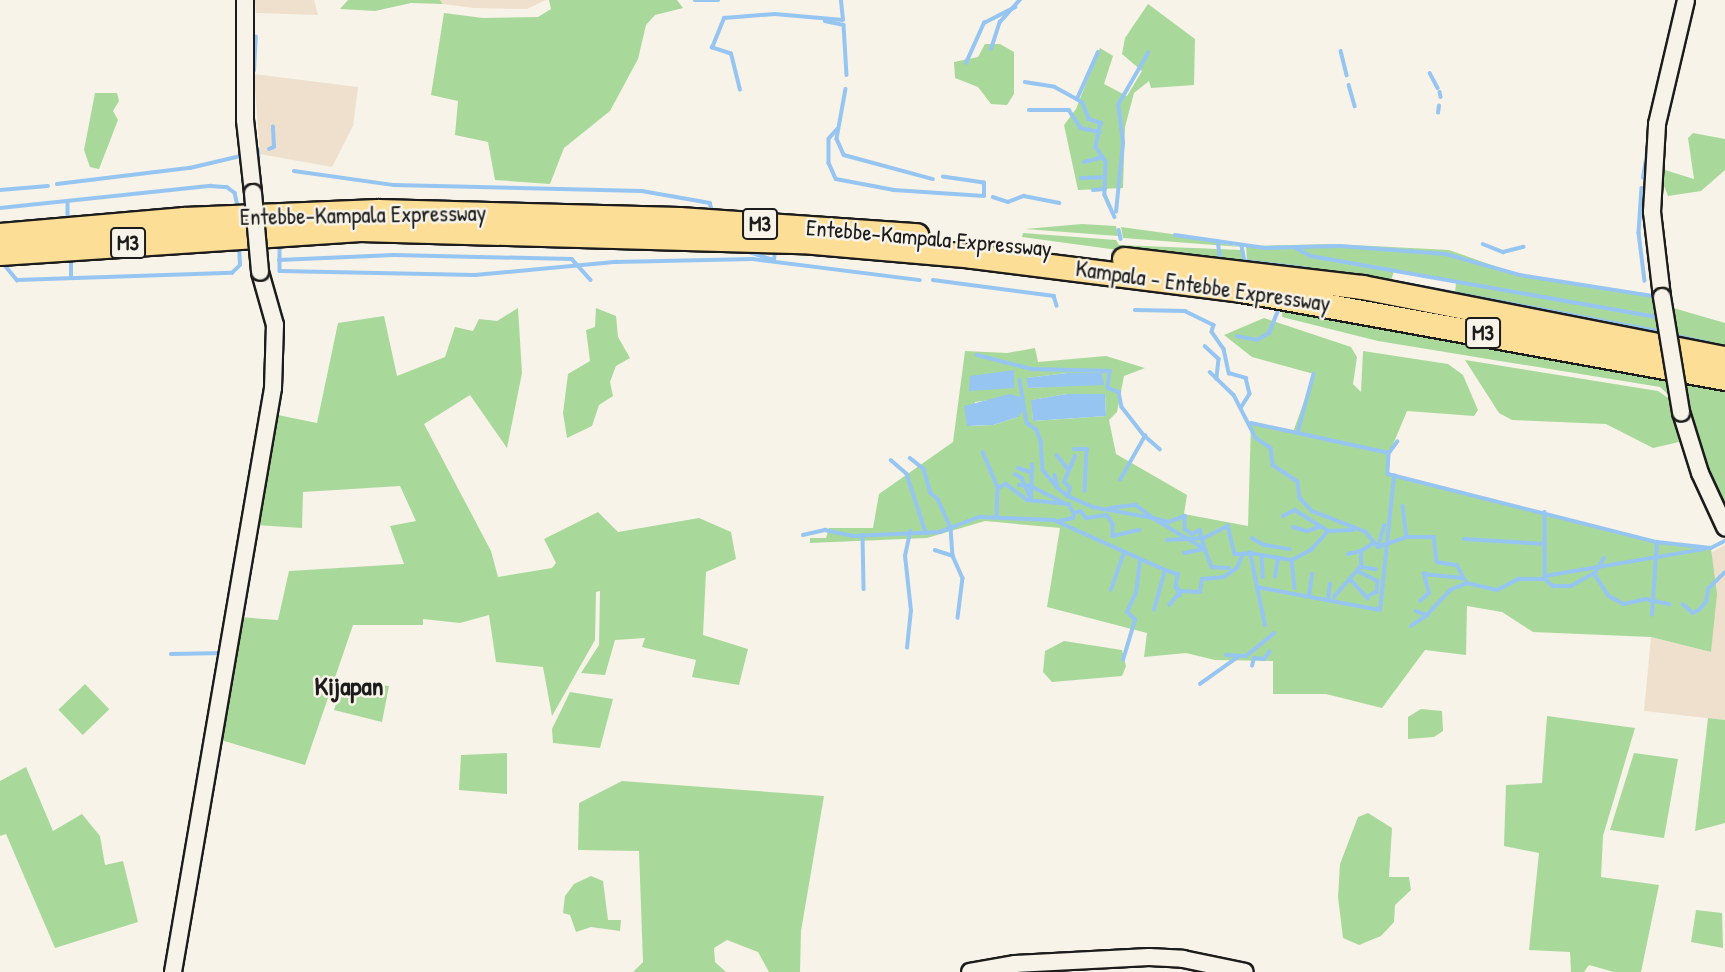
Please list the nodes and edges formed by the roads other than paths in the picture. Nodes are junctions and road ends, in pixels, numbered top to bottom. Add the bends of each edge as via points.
1 (245, 0) edge
2 (1686, 0) edge
3 (255, 234) joint
4 (0, 235) edge
5 (0, 253) edge
6 (1725, 358) edge
7 (1725, 378) edge
8 (1725, 527) edge
9 (173, 972) edge
10 (970, 972) edge
11 (1245, 972) edge

1 - 9 street, bridge via 245,120 260,272 275,325 273,388
2 - 8 street, bridge via 1657,124 1652,212 1681,412 1700,474
3 - 5 highway, Entebbe-Kampala Expressway / M3
3 - 7 highway, Kampala - Entebbe Expressway / M3 via 360,229 494,231 802,241 916,250 1352,307
4 - 6 highway, Entebbe-Kampala Expressway / M3 via 184,219 378,211 832,228 1362,288
10 - 11 street via 1015,964 1149,957

